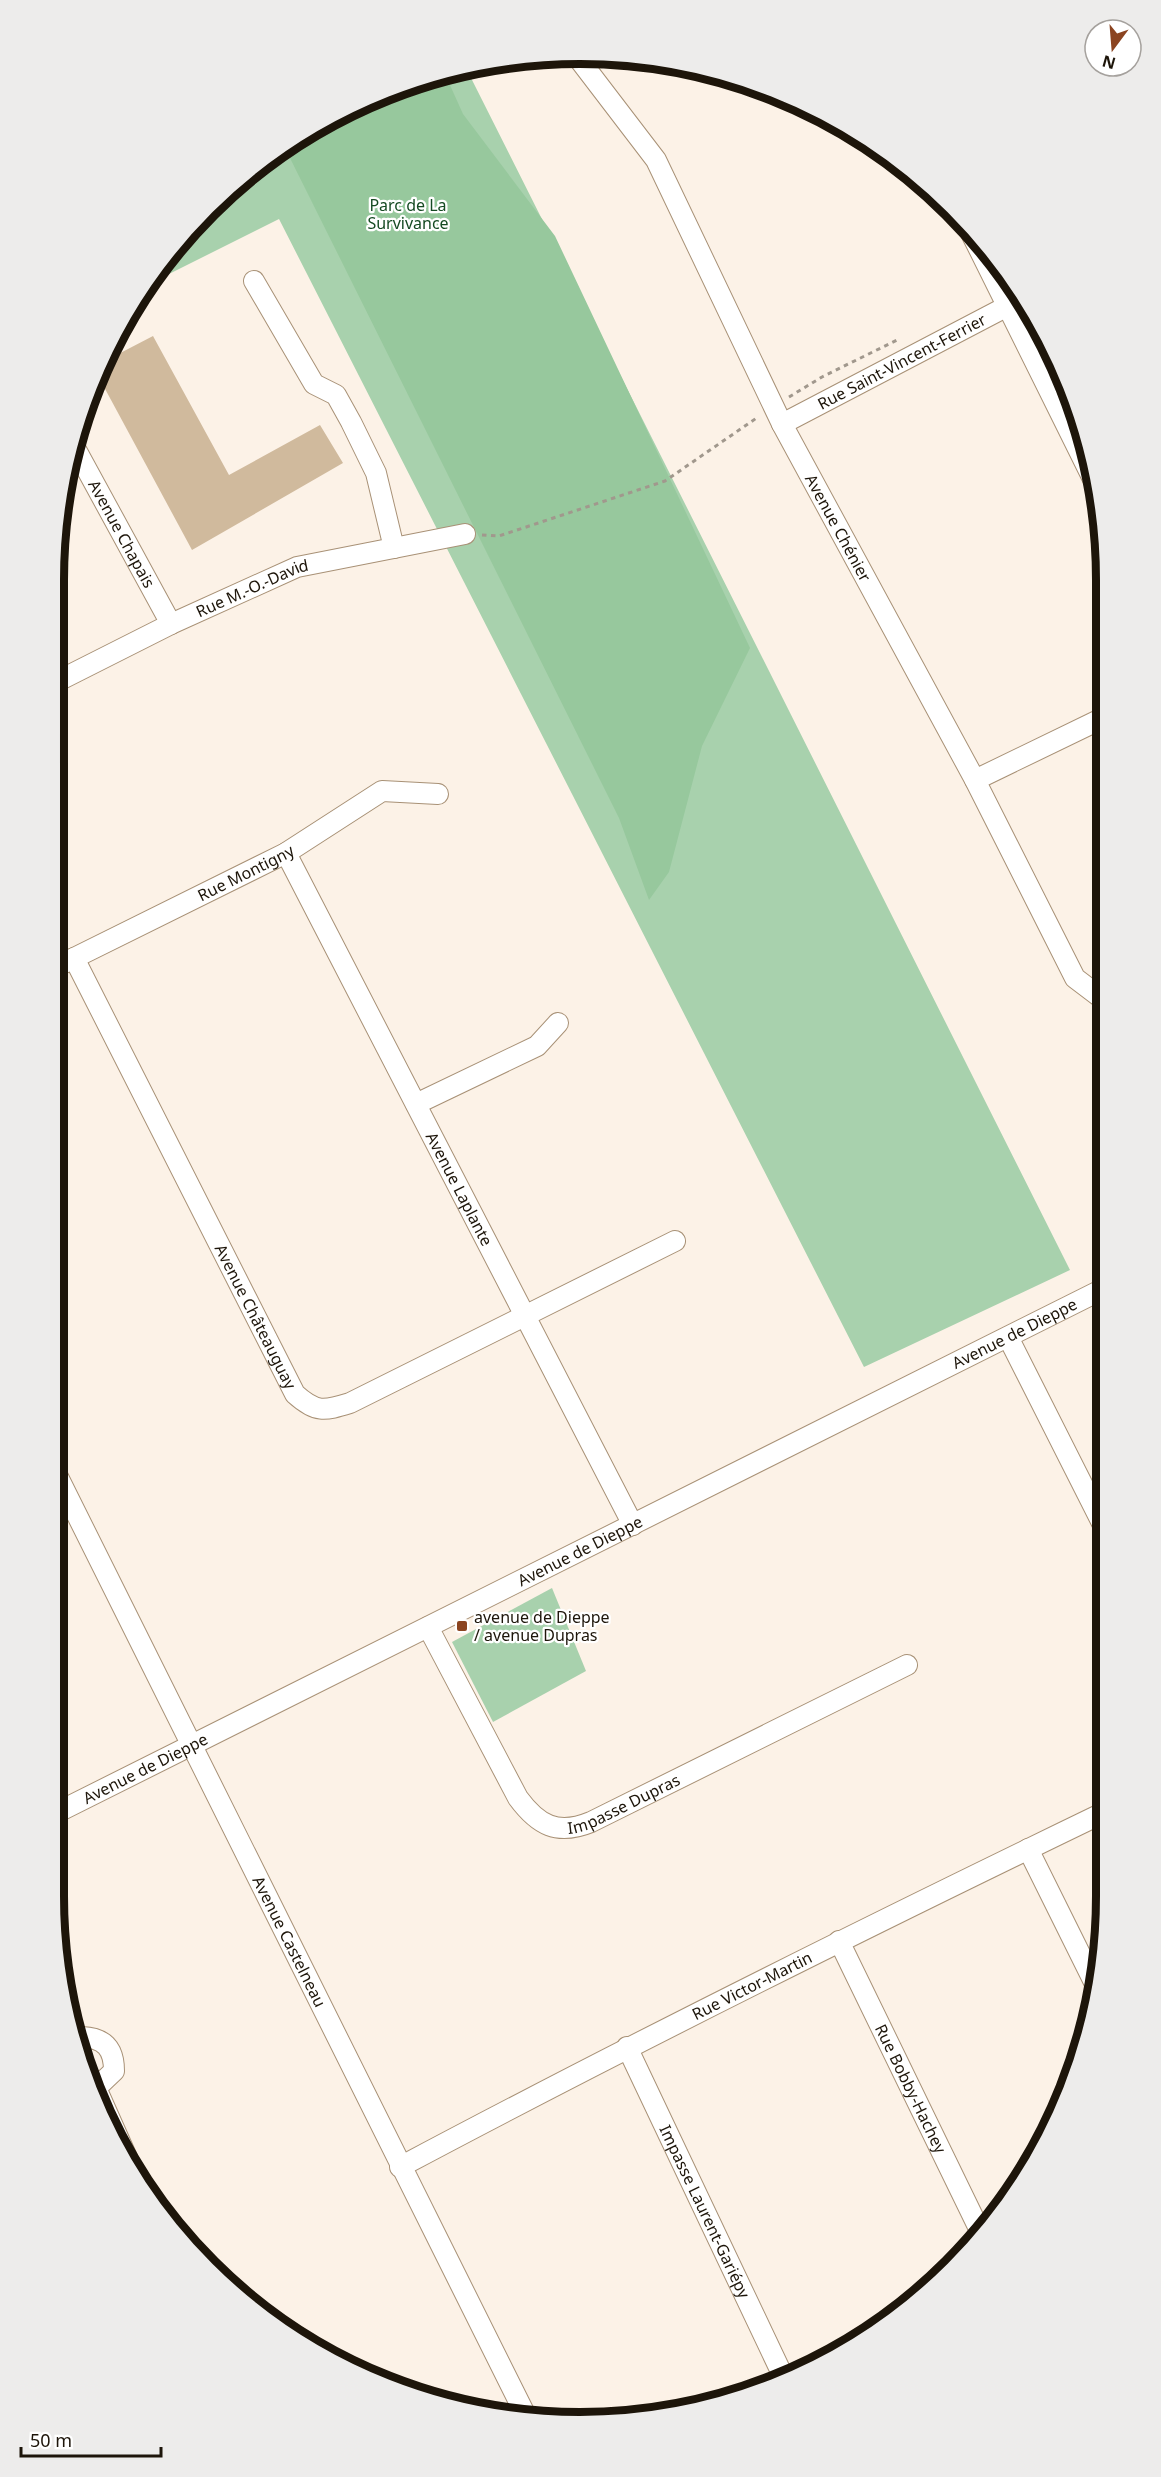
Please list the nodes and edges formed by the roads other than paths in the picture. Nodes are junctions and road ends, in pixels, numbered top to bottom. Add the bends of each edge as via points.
1 (583, 64) edge
2 (995, 273) edge
3 (254, 280) dead end
4 (1013, 303) edge
5 (782, 424) junction
6 (1080, 449) edge
7 (80, 456) edge
8 (465, 534) road end
9 (394, 548) junction
10 (171, 624) junction
11 (64, 678) edge
12 (1096, 721) edge
13 (975, 780) junction
14 (438, 794) dead end
15 (286, 853) junction
16 (74, 958) junction
17 (64, 963) edge
18 (1096, 994) edge
19 (558, 1023) dead end
20 (416, 1104) junction
21 (675, 1241) dead end
22 (1096, 1293) edge
23 (525, 1317) junction
24 (1008, 1337) junction
25 (64, 1489) edge
26 (1096, 1511) edge
27 (633, 1525) junction
28 (428, 1628) junction
29 (907, 1665) dead end
30 (192, 1745) junction
31 (64, 1809) edge
32 (1096, 1816) edge
33 (1028, 1849) junction
34 (839, 1941) junction
35 (1090, 1975) edge
36 (84, 2037) edge
37 (627, 2047) junction
38 (101, 2085) edge
39 (400, 2167) junction
40 (978, 2226) edge
41 (781, 2372) edge
42 (522, 2409) edge

1 - 5 street, Avenue Chénier via 656,160
2 - 4 street
3 - 9 street via 314,384 336,395 351,422 375,473
4 - 5 street, Rue Saint-Vincent-Ferrier
4 - 6 street
5 - 13 street, Avenue Chénier
7 - 10 street, Avenue Chapais
8 - 9 street, Rue M.-O.-David
9 - 10 street, Rue M.-O.-David via 297,567
10 - 11 street, Rue M.-O.-David
12 - 13 street
13 - 18 street, Avenue Chénier via 1075,978
14 - 15 street, Rue Montigny via 382,791
15 - 16 street, Rue Montigny
15 - 20 street, Avenue Laplante
16 - 17 street, Rue Montigny
16 - 23 street, Avenue Châteauguay via 295,1394 309,1407 318,1410 351,1403
19 - 20 street via 537,1046
20 - 23 street, Avenue Laplante
21 - 23 street, Avenue Châteauguay
22 - 24 street, Avenue de Dieppe
23 - 27 street, Avenue Laplante
24 - 26 street
24 - 27 street, Avenue de Dieppe
25 - 30 street, Avenue Castelneau
27 - 28 street, Avenue de Dieppe
28 - 29 street, Impasse Dupras via 518,1798 534,1819 551,1827 576,1828 591,1822
28 - 30 street, Avenue de Dieppe
30 - 31 street, Avenue de Dieppe
30 - 39 street, Avenue Castelneau
32 - 33 street, Rue Victor-Martin
33 - 34 street, Rue Victor-Martin
33 - 35 street
34 - 37 street, Rue Victor-Martin
34 - 40 street, Rue Bobby-Hachey
36 - 38 street via 105,2042 114,2056 114,2072
37 - 39 street, Rue Victor-Martin
37 - 41 street, Impasse Laurent-Gariépy
39 - 42 street, Avenue Castelneau

